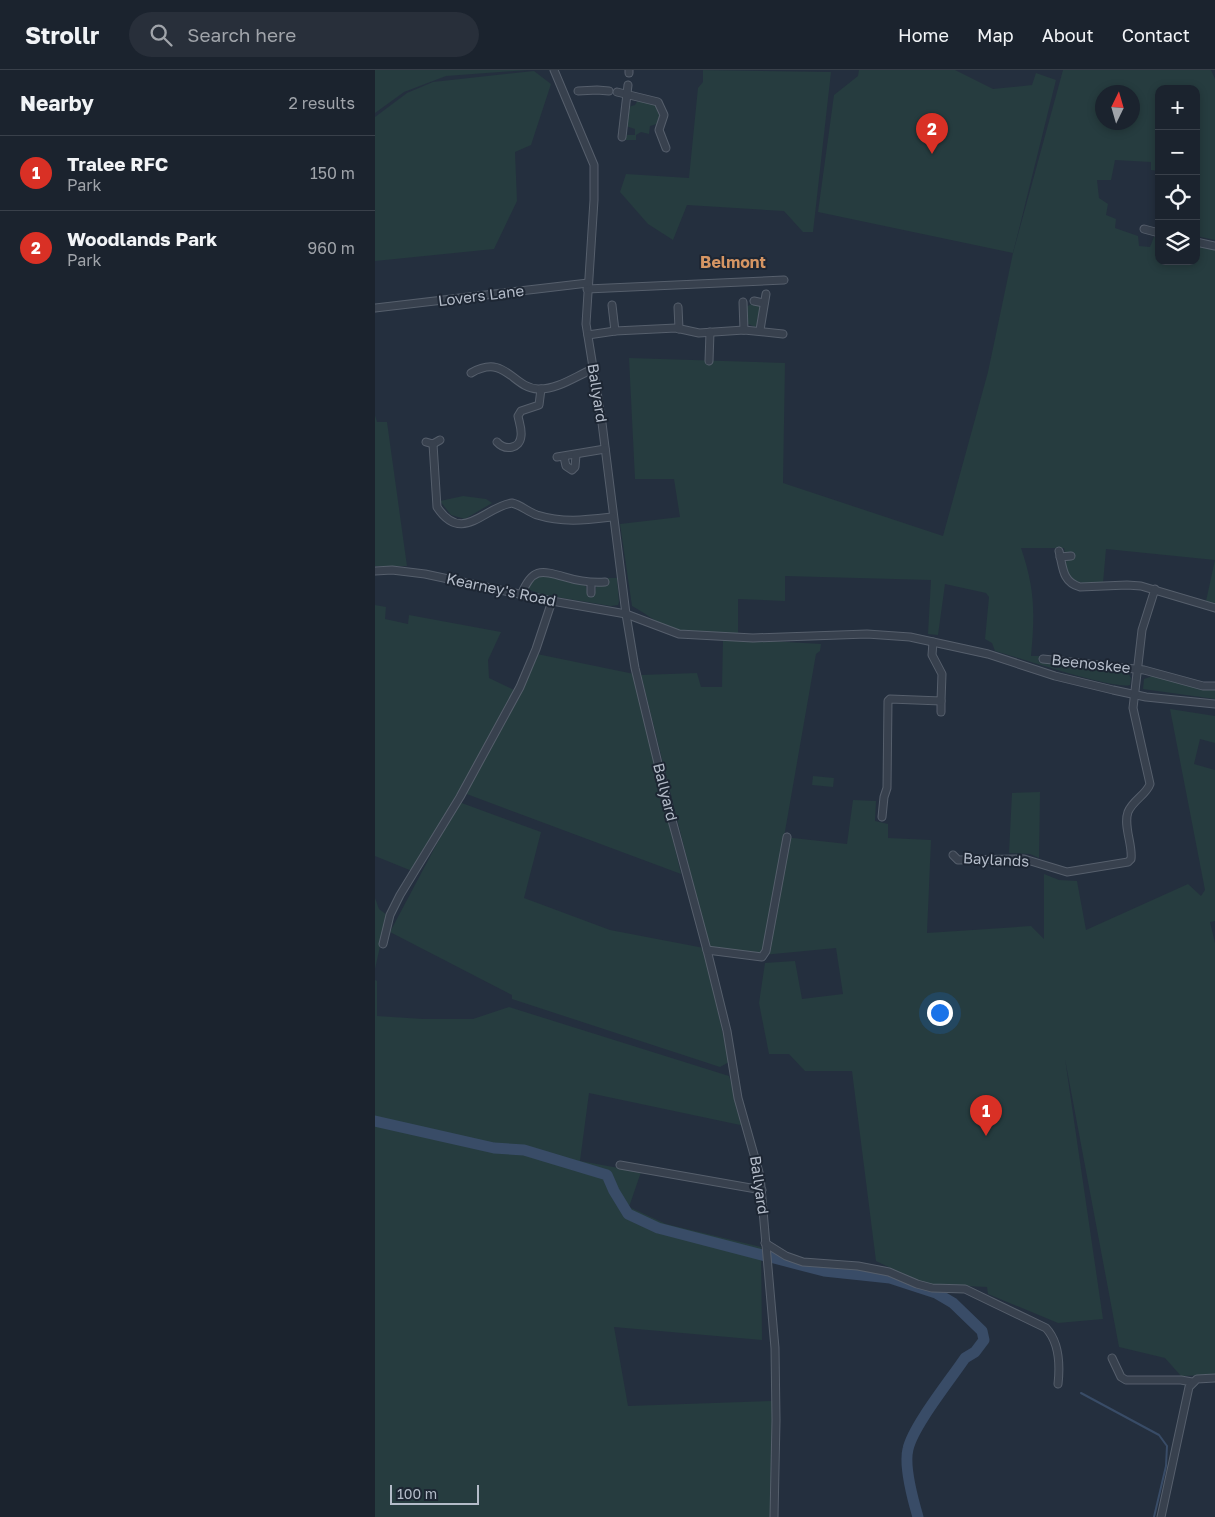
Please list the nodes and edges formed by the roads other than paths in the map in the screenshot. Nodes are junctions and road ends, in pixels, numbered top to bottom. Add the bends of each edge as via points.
1 (554, 70) edge
2 (628, 84) dead end
3 (578, 92) dead end
4 (627, 94) junction
5 (622, 137) dead end
6 (666, 148) dead end
7 (1144, 229) dead end
8 (1155, 232) edge
9 (1200, 243) edge
10 (1215, 246) edge
11 (784, 280) dead end
12 (588, 286) junction
13 (766, 294) dead end
14 (754, 301) dead end
15 (743, 302) dead end
16 (764, 303) junction
17 (612, 305) dead end
18 (678, 307) dead end
19 (375, 308) edge
20 (679, 329) junction
21 (743, 330) junction
22 (760, 330) junction
23 (615, 331) junction
24 (710, 332) junction
25 (783, 334) dead end
26 (588, 335) junction
27 (709, 361) dead end
28 (471, 369) dead end
29 (593, 369) junction
30 (541, 390) junction
31 (440, 440) dead end
32 (497, 442) dead end
33 (605, 449) junction
34 (575, 455) junction
35 (612, 517) junction
36 (1071, 556) dead end
37 (375, 571) edge
38 (605, 582) dead end
39 (591, 583) junction
40 (1155, 589) junction
41 (591, 592) dead end
42 (521, 595) junction
43 (552, 601) junction
44 (1215, 608) edge
45 (626, 614) junction
46 (933, 642) junction
47 (1043, 659) dead end
48 (1138, 669) junction
49 (1215, 686) edge
50 (1134, 695) junction
51 (941, 701) junction
52 (1215, 704) edge
53 (941, 712) dead end
54 (882, 817) dead end
55 (787, 837) dead end
56 (953, 855) dead end
57 (383, 944) dead end
58 (707, 950) junction
59 (620, 1165) dead end
60 (762, 1190) junction
61 (766, 1246) junction
62 (1112, 1358) dead end
63 (1215, 1378) edge
64 (1192, 1382) junction
65 (1058, 1384) dead end
66 (774, 1517) edge
67 (1161, 1517) edge

1 - 12 street, Ballyard via 594,164
2 - 4 street
3 - 4 street via 597,90
4 - 5 street
4 - 6 street via 658,102 664,115 659,130
7 - 8 street
9 - 10 street
11 - 12 street, Lovers Lane
12 - 19 street, Lovers Lane
12 - 26 street, Ballyard
13 - 16 street
14 - 16 street
15 - 21 street
16 - 22 street
17 - 23 street
18 - 20 street
20 - 23 street
20 - 24 street
21 - 22 street
21 - 24 street
22 - 25 street
23 - 26 street
24 - 27 street
26 - 29 street, Ballyard
28 - 30 street via 505,370 524,384
29 - 30 street
29 - 33 street, Ballyard
30 - 32 street via 539,405 521,411 518,416 521,437 518,444 509,448
31 - 35 street via 429,443 437,508 451,521 461,524 473,522 512,503 535,514 572,522
33 - 34 street
33 - 35 street, Ballyard
34 - 34 street via 575,467 567,469 561,457
35 - 45 street, Ballyard
36 - 40 street via 1060,554 1065,577 1073,585 1107,587 1127,584
37 - 42 street, Kearney's Road via 409,571
38 - 39 street
39 - 41 street
39 - 42 street via 539,572 527,580
40 - 44 street
40 - 48 street, Beenoskee via 1143,630
42 - 43 street, Kearney's Road
43 - 45 street, Kearney's Road
43 - 57 street via 537,649 519,687 460,797 390,915
45 - 46 street, Kearney's Road via 679,634 699,637 867,634
45 - 58 street, Ballyard via 635,668 669,810
46 - 50 street, Kearney's Road
46 - 51 street via 932,655 942,674
47 - 48 street, Beenoskee
48 - 49 street, Beenoskee via 1203,686
48 - 50 street, Beenoskee
50 - 52 street, Kearney's Road
50 - 56 street, Baylands via 1133,708 1150,784 1127,815 1131,860 1067,872 1024,859 958,860
51 - 53 street
51 - 54 street via 888,701 887,788
55 - 58 street via 766,951 762,957
58 - 60 street, Ballyard via 727,1031 738,1098 757,1157
59 - 60 street
60 - 61 street, Ballyard
61 - 65 street via 803,1262 889,1272 932,1288 965,1289 1046,1328 1051,1334 1059,1370
61 - 66 street, Ballyard via 775,1348
62 - 64 street via 1121,1377 1127,1380
63 - 64 street
64 - 67 street

